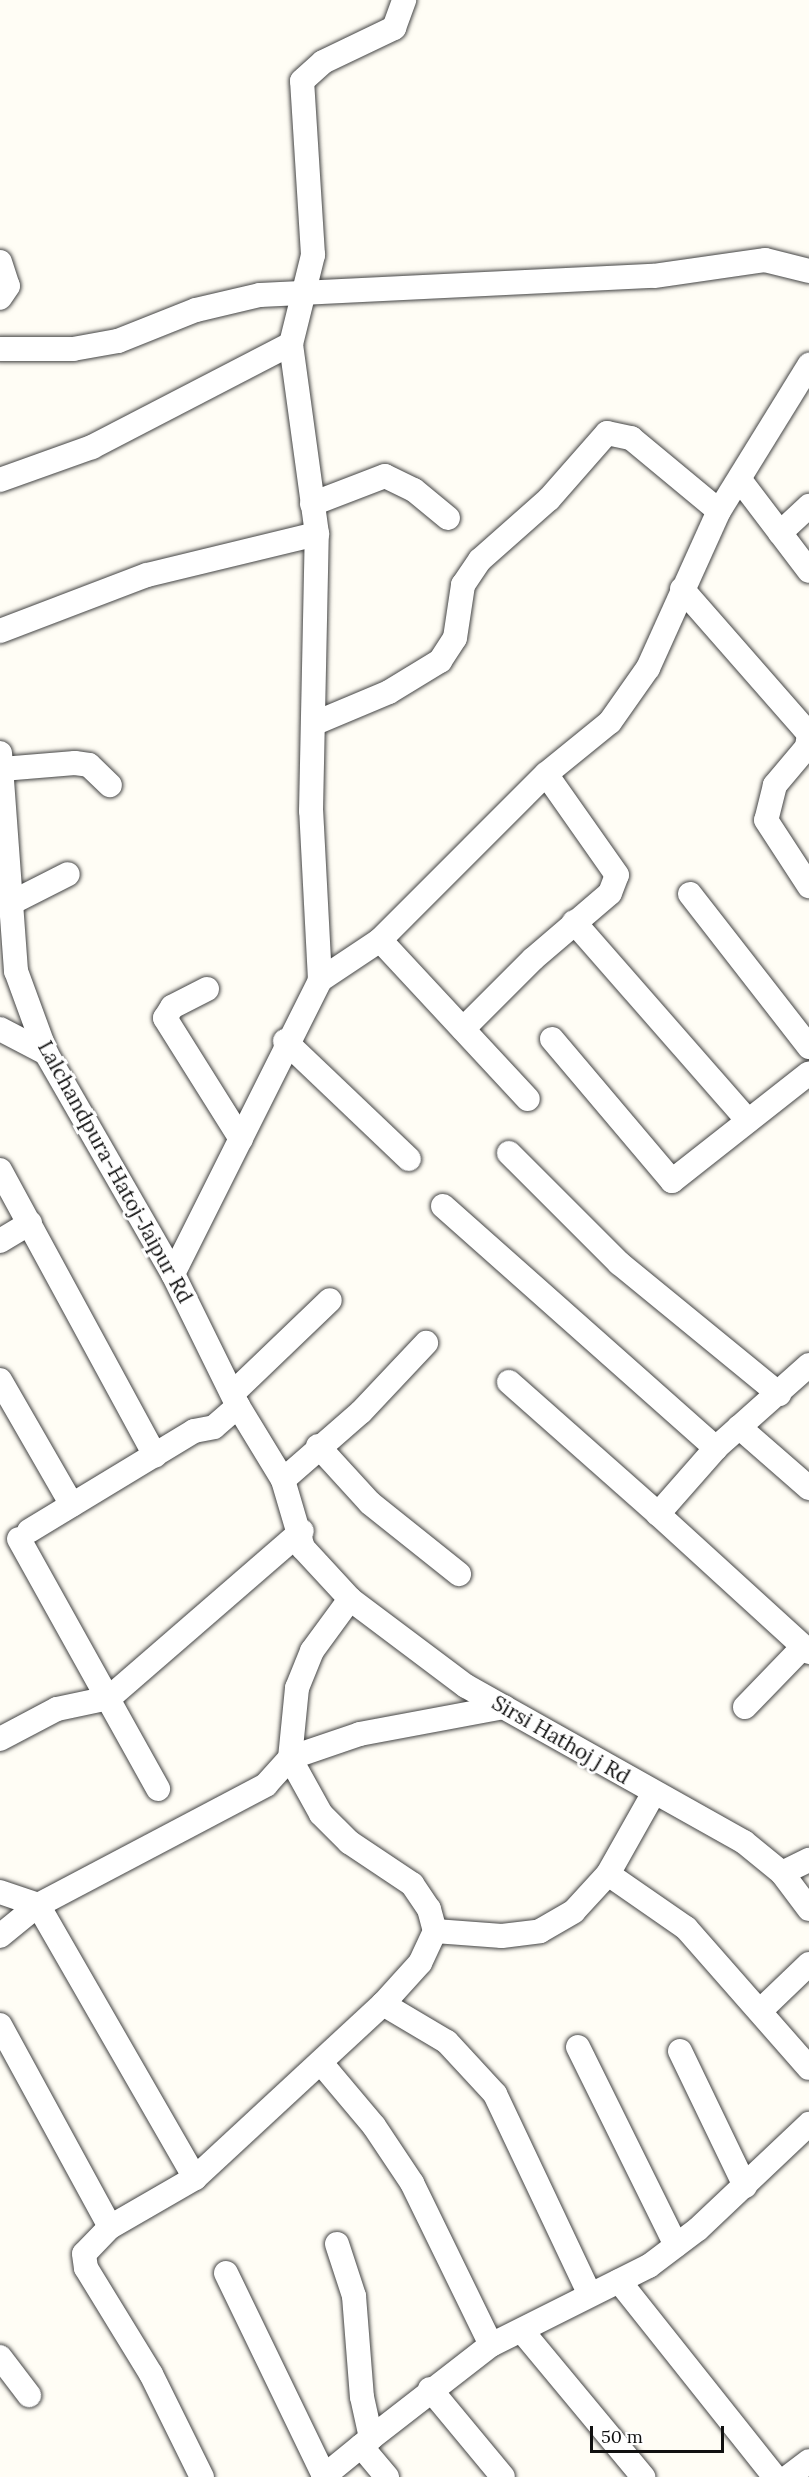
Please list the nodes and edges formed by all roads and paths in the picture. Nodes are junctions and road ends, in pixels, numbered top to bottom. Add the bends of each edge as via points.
1 (418, 0) edge
2 (402, 8) edge
3 (0, 262) edge
4 (809, 271) edge
5 (303, 296) junction
6 (0, 298) edge
7 (291, 344) junction
8 (0, 349) edge
9 (809, 365) edge
10 (804, 393) edge
11 (0, 480) edge
12 (740, 480) junction
13 (312, 504) junction
14 (809, 506) edge
15 (719, 511) junction
16 (448, 518) dead end
17 (780, 533) junction
18 (317, 534) junction
19 (809, 571) edge
20 (682, 589) junction
21 (0, 631) edge
22 (313, 724) junction
23 (809, 734) edge
24 (1, 761) edge
25 (546, 774) junction
26 (110, 785) dead end
27 (68, 874) dead end
28 (809, 886) edge
29 (690, 894) dead end
30 (7, 905) junction
31 (574, 922) junction
32 (380, 940) junction
33 (320, 980) junction
34 (207, 989) dead end
35 (0, 1029) edge
36 (463, 1029) junction
37 (552, 1039) dead end
38 (285, 1041) junction
39 (809, 1047) edge
40 (46, 1053) junction
41 (809, 1073) edge
42 (528, 1099) dead end
43 (748, 1121) junction
44 (241, 1139) junction
45 (509, 1153) dead end
46 (410, 1159) dead end
47 (0, 1170) edge
48 (443, 1206) dead end
49 (30, 1223) junction
50 (0, 1241) edge
51 (173, 1274) junction
52 (330, 1300) dead end
53 (426, 1343) dead end
54 (809, 1365) edge
55 (0, 1380) edge
56 (509, 1382) dead end
57 (779, 1394) junction
58 (230, 1406) junction
59 (739, 1426) junction
60 (318, 1446) junction
61 (716, 1448) junction
62 (155, 1456) junction
63 (283, 1480) junction
64 (809, 1488) edge
65 (72, 1505) junction
66 (658, 1514) junction
67 (302, 1530) junction
68 (315, 1565) joint
69 (459, 1574) dead end
70 (350, 1599) junction
71 (806, 1649) edge
72 (109, 1698) junction
73 (504, 1707) junction
74 (745, 1707) dead end
75 (3, 1730) edge
76 (290, 1758) junction
77 (158, 1789) dead end
78 (653, 1794) junction
79 (809, 1860) edge
80 (782, 1873) junction
81 (608, 1874) junction
82 (0, 1892) edge
83 (38, 1905) junction
84 (809, 1909) edge
85 (435, 1931) junction
86 (0, 1936) edge
87 (809, 1964) edge
88 (383, 2004) junction
89 (760, 2011) junction
90 (0, 2025) edge
91 (578, 2047) dead end
92 (680, 2051) dead end
93 (321, 2063) junction
94 (809, 2068) edge
95 (809, 2124) edge
96 (195, 2178) junction
97 (745, 2186) junction
98 (110, 2228) junction
99 (337, 2244) dead end
100 (676, 2246) junction
101 (226, 2273) dead end
102 (619, 2281) junction
103 (589, 2293) junction
104 (522, 2331) junction
105 (491, 2345) junction
106 (0, 2357) edge
107 (430, 2389) junction
108 (29, 2395) dead end
109 (366, 2442) junction
110 (809, 2461) edge
111 (324, 2476) edge
112 (202, 2477) edge
113 (387, 2477) edge
114 (503, 2477) edge
115 (644, 2477) edge
116 (775, 2477) edge
117 (788, 2477) edge

1 - 2 street
2 - 5 street via 384,36 324,62 302,81 313,255
3 - 6 street via 8,286
4 - 5 street via 765,260 654,276
5 - 7 street
5 - 8 street via 232,300 118,341 73,349
7 - 11 street via 92,447
7 - 13 street
9 - 10 street
10 - 12 street
12 - 15 street
12 - 17 street
13 - 16 street via 385,476 414,490
13 - 18 street
14 - 17 street
15 - 20 street
15 - 22 street via 631,438 607,433 549,499 480,560 463,585 455,638 441,661 380,697
17 - 19 street
18 - 21 street via 147,575
18 - 22 street
20 - 23 street
20 - 25 street via 648,668 610,722
22 - 33 street via 313,927
23 - 28 street via 807,747 775,785 766,820
24 - 26 street via 89,765
24 - 30 street, Lalchandpura-Hatoj-Jaipur Rd
25 - 31 street via 617,874 610,893
25 - 32 street
27 - 30 street
29 - 39 street
30 - 40 street, Lalchandpura-Hatoj-Jaipur Rd via 16,971
31 - 36 street
31 - 43 street
32 - 33 street
32 - 36 street
33 - 38 street
34 - 44 street via 172,1007 165,1018
35 - 40 street
36 - 42 street
37 - 43 street via 665,1179 678,1178
38 - 44 street
38 - 46 street
40 - 51 street, Lalchandpura-Hatoj-Jaipur Rd
41 - 43 street
44 - 51 street
45 - 57 street via 620,1263
47 - 49 street
48 - 61 street
49 - 50 street
49 - 62 street
51 - 58 street, Lalchandpura-Hatoj-Jaipur Rd
52 - 58 street
53 - 60 street via 361,1412
54 - 57 street
55 - 65 street
56 - 66 street
57 - 59 street
58 - 62 street via 204,1432 194,1431
58 - 63 street, Lalchandpura-Hatoj-Jaipur Rd
59 - 61 street
59 - 64 street
60 - 63 street
60 - 69 street via 370,1503
61 - 66 street
62 - 65 street
63 - 67 street, Lalchandpura-Hatoj-Jaipur Rd
65 - 72 street via 24,1535
66 - 71 street
67 - 68 street, Lalchandpura-Hatoj-Jaipur Rd via 303,1548
67 - 72 street
68 - 70 street, Sirsi Hathoj j Rd
70 - 73 street, Sirsi Hathoj j Rd via 466,1686
70 - 76 street via 312,1651 297,1688
71 - 74 street
72 - 75 street via 57,1709
72 - 77 street
73 - 76 street via 360,1734
73 - 78 street, Sirsi Hathoj j Rd
76 - 83 street via 266,1785
76 - 85 street via 321,1814 349,1842 412,1884
78 - 80 street, Sirsi Hathoj j Rd via 744,1842
78 - 81 street
79 - 80 street
80 - 84 street, Sirsi Hathoj j Rd
81 - 85 street via 574,1911 540,1931 502,1936
81 - 89 street via 686,1928
82 - 83 street
83 - 86 street
83 - 96 street
85 - 88 street via 420,1963
87 - 89 street
88 - 93 street
88 - 103 street via 447,2043 495,2094
89 - 94 street
90 - 98 street
91 - 100 street
92 - 97 street
93 - 96 street
93 - 105 street via 374,2126 412,2183
95 - 97 street
96 - 98 street
97 - 100 street
98 - 112 street via 84,2254 86,2268 152,2374
99 - 109 street via 354,2296
100 - 102 street
101 - 111 street
102 - 103 street
102 - 116 street
103 - 104 street
104 - 105 street
104 - 115 street
105 - 107 street
106 - 108 street
107 - 109 street
107 - 114 street
109 - 111 street
109 - 113 street
110 - 117 street

